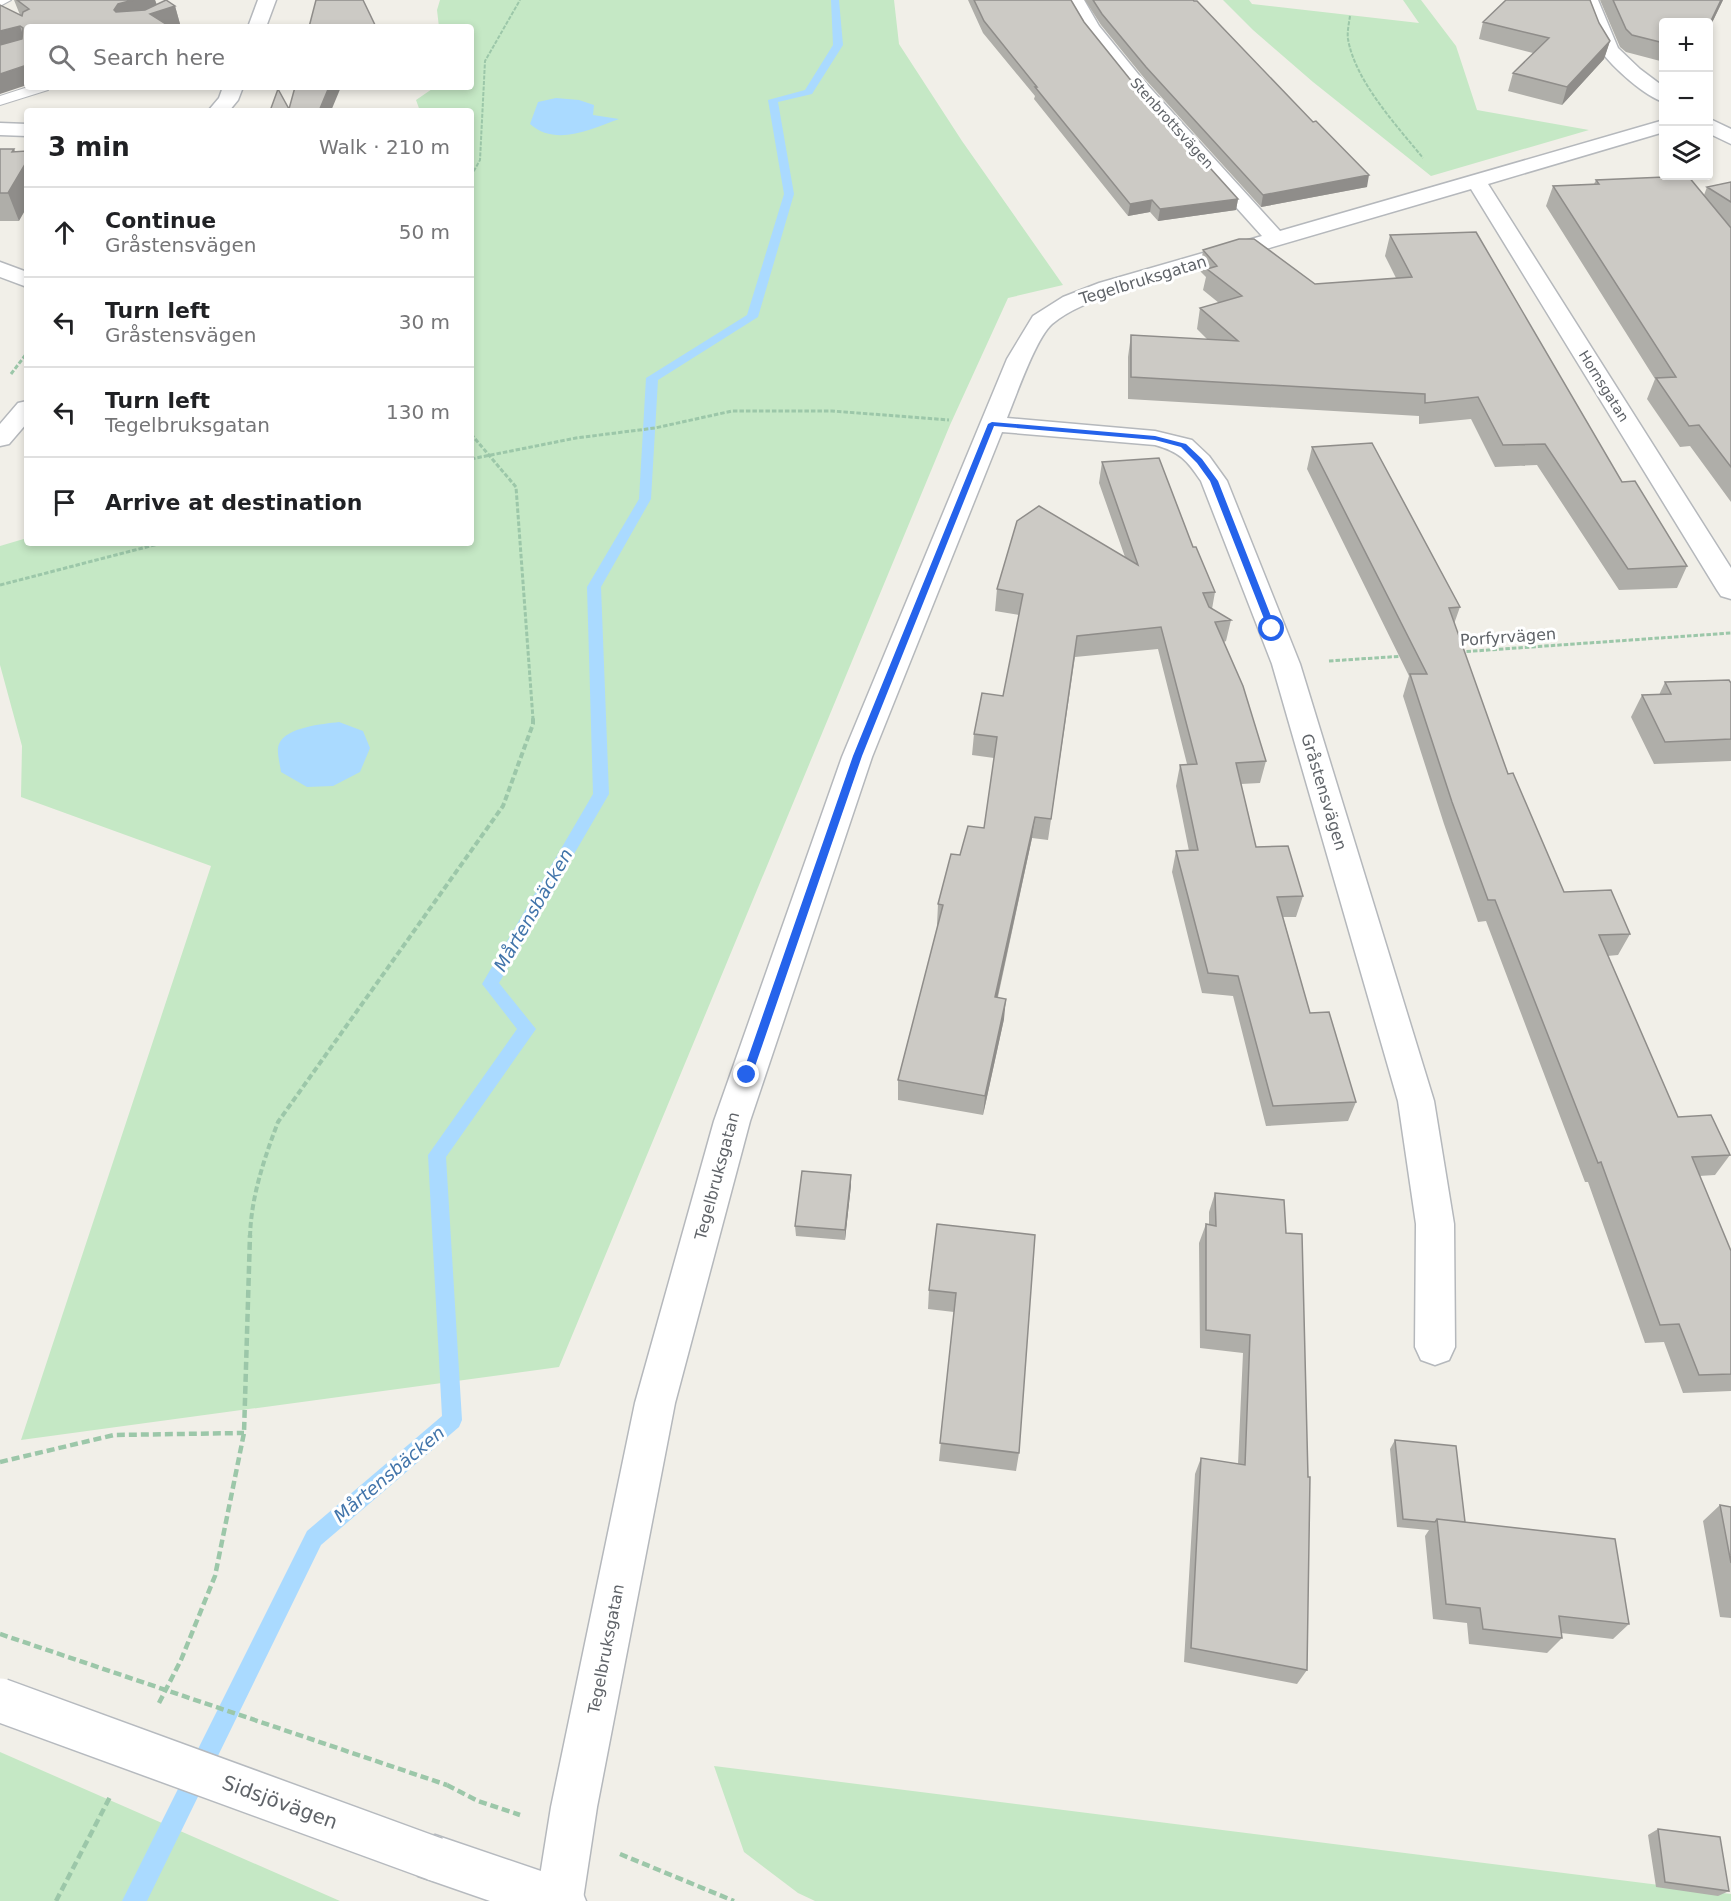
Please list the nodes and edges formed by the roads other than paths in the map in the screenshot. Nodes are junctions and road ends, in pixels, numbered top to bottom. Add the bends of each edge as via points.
1 (4, 0) edge
2 (267, 0) edge
3 (1075, 0) edge
4 (1589, 0) edge
5 (0, 2) edge
6 (258, 24) edge
7 (34, 90) edge
8 (233, 90) edge
9 (1659, 92) edge
10 (0, 101) edge
11 (221, 108) edge
12 (1713, 117) edge
13 (1659, 127) edge
14 (0, 129) edge
15 (24, 130) edge
16 (1731, 138) edge
17 (1463, 186) junction
18 (1277, 240) junction
19 (0, 269) edge
20 (24, 279) edge
21 (24, 411) edge
22 (992, 424) junction
23 (0, 439) edge
24 (1731, 590) edge
25 (1435, 1347) dead end
26 (0, 1700) edge
27 (560, 1900) edge

1 - 5 lane
2 - 6 street
3 - 18 street, Stenbrottsvägen via 1091,28 1136,84
4 - 9 street via 1610,50
7 - 10 lane
8 - 11 street
12 - 16 street
13 - 17 street, Tegelbruksgatan
14 - 15 street
17 - 18 street, Tegelbruksgatan
17 - 24 street, Hornsgatan
18 - 22 street, Tegelbruksgatan via 1107,288 1061,308 1041,321 1019,359
19 - 20 street
21 - 23 street
22 - 25 street, Gråstensvägen via 1155,438 1184,445 1214,481 1286,664 1416,1101 1435,1224
22 - 27 street, Tegelbruksgatan via 857,756 732,1120 655,1403 576,1795
26 - 27 street, Sidsjövägen, bridge via 435,1859

